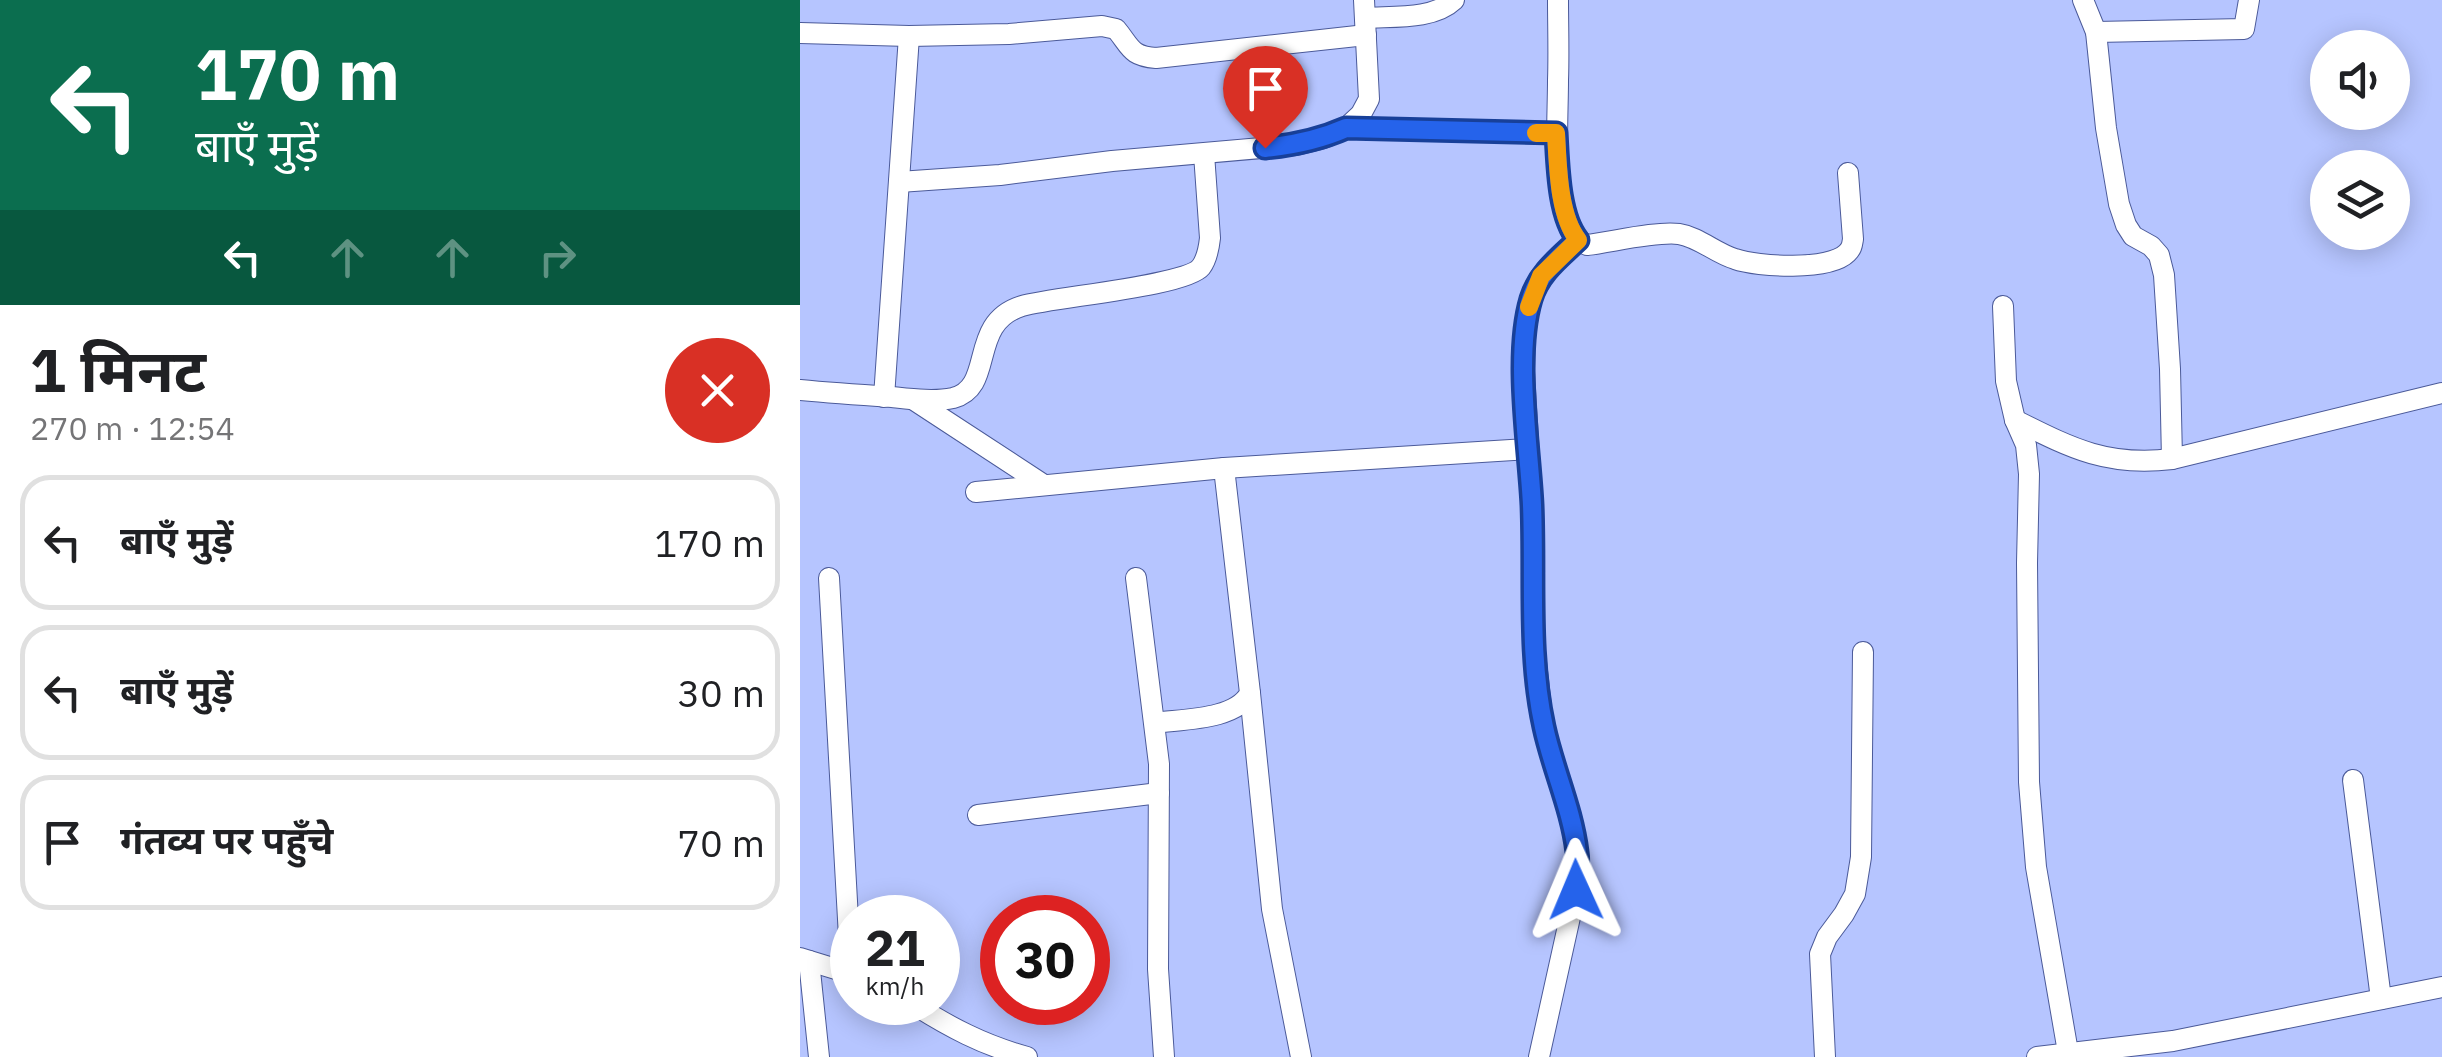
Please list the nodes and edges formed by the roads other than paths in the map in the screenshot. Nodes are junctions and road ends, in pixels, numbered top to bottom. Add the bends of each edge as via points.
1 (1454, 0) edge
2 (1558, 0) edge
3 (2083, 0) edge
4 (2249, 0) edge
5 (1365, 18) edge
6 (2096, 32) junction
7 (800, 33) edge
8 (909, 36) junction
9 (1346, 128) junction
10 (1556, 133) junction
11 (1204, 154) junction
12 (1848, 174) dead end
13 (899, 182) junction
14 (1578, 240) junction
15 (2003, 306) dead end
16 (800, 390) edge
17 (2442, 393) edge
18 (884, 397) junction
19 (912, 399) junction
20 (2014, 420) junction
21 (1528, 449) junction
22 (2172, 459) junction
23 (1224, 468) junction
24 (1044, 485) junction
25 (976, 492) dead end
26 (829, 578) dead end
27 (1136, 578) dead end
28 (1863, 652) dead end
29 (1250, 694) junction
30 (1155, 722) junction
31 (2352, 780) dead end
32 (1159, 793) junction
33 (978, 814) dead end
34 (847, 895) edge
35 (805, 959) edge
36 (830, 967) edge
37 (2442, 987) edge
38 (2381, 999) junction
39 (946, 1025) edge
40 (2068, 1052) junction
41 (998, 1053) edge
42 (818, 1057) edge
43 (1027, 1057) edge
44 (1164, 1057) edge
45 (1301, 1057) edge
46 (1539, 1057) edge
47 (1825, 1057) edge
48 (2038, 1057) edge

1 - 5 street via 1436,12
2 - 10 street
3 - 6 street
4 - 6 street via 2244,29
5 - 8 street via 1156,58 1140,57 1116,29 1102,26
5 - 9 street via 1370,99
6 - 22 street via 2119,204 2134,236 2159,255 2164,275
7 - 8 street
8 - 13 street
9 - 10 street
9 - 11 street via 1296,145
10 - 14 street via 1566,215
11 - 13 street
11 - 19 street via 1210,238 1201,268 1007,311 994,323 970,388 956,398
12 - 14 street via 1853,239 1845,256 1833,260 1760,265 1678,234 1587,245
13 - 18 street
14 - 21 street via 1541,276 1531,298 1524,370
15 - 20 street
16 - 18 street
17 - 22 street
18 - 19 street
19 - 24 street
20 - 22 street via 2110,460
20 - 40 street via 2029,474 2028,782
21 - 23 street
21 - 46 street via 1543,725 1578,856
23 - 24 street
23 - 29 street
24 - 25 street
26 - 34 street
27 - 30 street
28 - 47 street via 1861,857 1855,894 1820,954
29 - 30 street via 1230,711
29 - 45 street via 1272,909
30 - 32 street
31 - 38 street
32 - 33 street
32 - 44 street
35 - 36 street
35 - 42 street
37 - 38 street
38 - 40 street via 2173,1041
39 - 41 street
40 - 48 street
41 - 43 street

